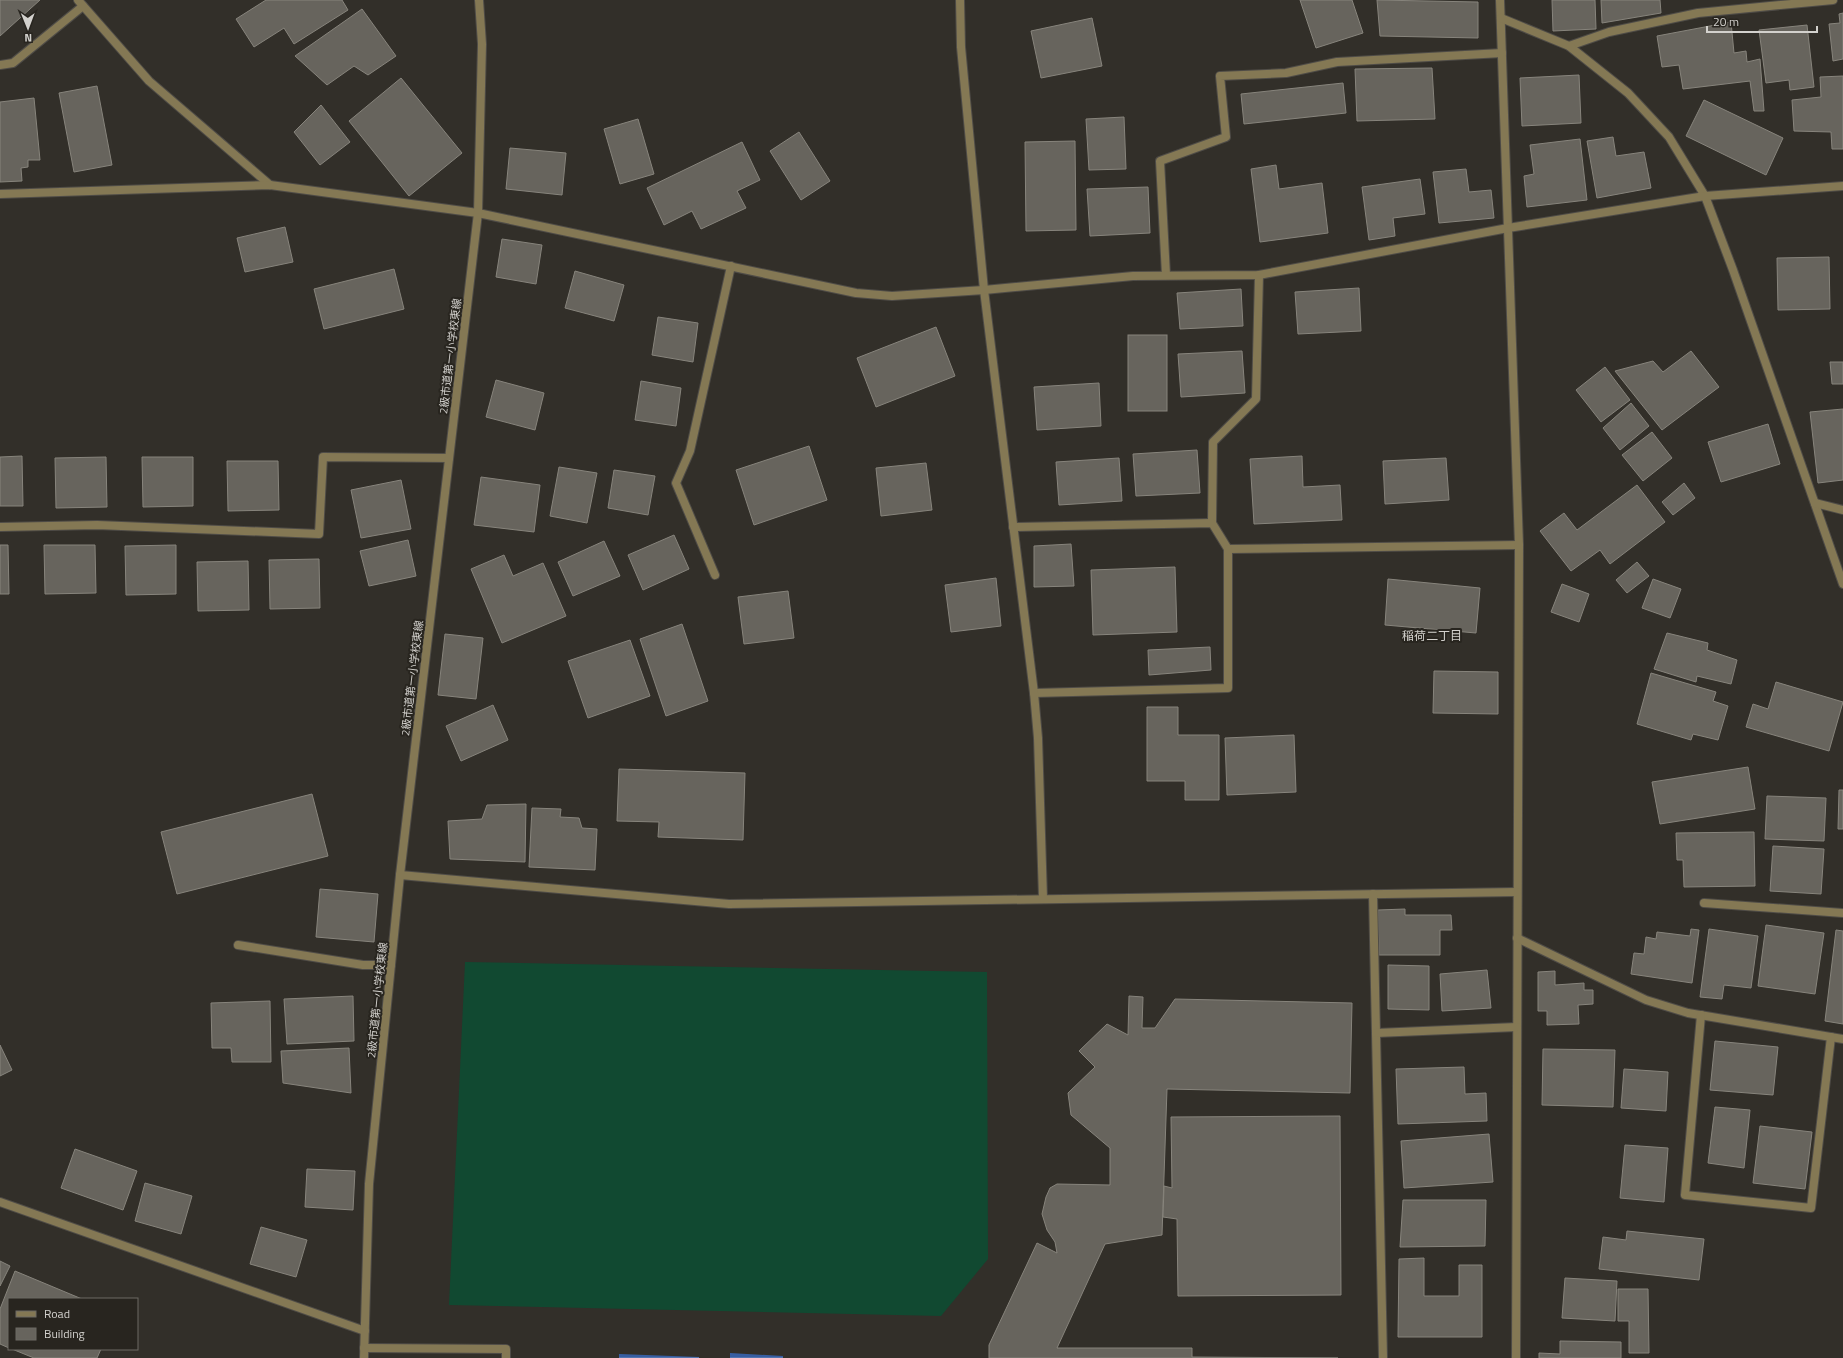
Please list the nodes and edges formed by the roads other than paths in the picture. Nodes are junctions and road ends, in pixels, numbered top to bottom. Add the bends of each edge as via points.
1 (479, 0) edge
2 (960, 0) edge
3 (1500, 0) edge
4 (1833, 0) edge
5 (80, 3) edge
6 (1501, 18) junction
7 (1569, 46) junction
8 (1502, 53) junction
9 (0, 65) edge
10 (270, 185) junction
11 (1843, 186) edge
12 (0, 194) edge
13 (1705, 196) junction
14 (478, 213) junction
15 (1508, 228) junction
16 (731, 266) junction
17 (1166, 275) junction
18 (1259, 275) junction
19 (984, 290) junction
20 (449, 458) junction
21 (1815, 503) junction
22 (1843, 510) edge
23 (1212, 523) junction
24 (0, 527) edge
25 (1013, 528) junction
26 (1519, 545) junction
27 (1228, 549) junction
28 (715, 575) dead end
29 (1843, 584) edge
30 (1034, 693) junction
31 (400, 875) junction
32 (1517, 892) junction
33 (1373, 894) junction
34 (1043, 898) junction
35 (1704, 903) dead end
36 (1843, 913) edge
37 (1517, 938) junction
38 (238, 945) dead end
39 (391, 965) junction
40 (1701, 1015) junction
41 (1516, 1027) junction
42 (1376, 1033) junction
43 (1831, 1037) junction
44 (1843, 1039) edge
45 (0, 1202) edge
46 (365, 1331) junction
47 (364, 1348) junction
48 (364, 1358) edge
49 (506, 1358) edge
50 (1383, 1358) edge
51 (1516, 1358) edge

1 - 14 street, 2級市道第一小学校東線 via 482,44
2 - 19 street via 961,47
3 - 6 street
4 - 7 street via 1698,13 1609,32
5 - 9 street via 13,63
5 - 10 street via 149,81
6 - 7 street
6 - 8 street
7 - 13 street via 1628,94 1669,137
8 - 15 street
8 - 17 street via 1336,62 1286,73 1220,76 1226,137 1160,161
10 - 12 street
10 - 14 street
11 - 13 street
13 - 15 street
13 - 21 street
14 - 16 street
14 - 20 street, 2級市道第一小学校東線
15 - 18 street
15 - 26 street
16 - 19 street via 856,293 892,296
16 - 28 street via 690,451 676,483
17 - 18 street
17 - 19 street
18 - 23 street via 1256,399 1213,442
19 - 25 street
20 - 24 street via 323,457 319,534 97,525
20 - 31 street, 2級市道第一小学校東線
21 - 22 street
21 - 29 street
23 - 25 street
23 - 27 street
25 - 30 street
26 - 27 street
26 - 32 street
27 - 30 street via 1228,688
30 - 34 street via 1038,738
31 - 34 street via 729,904
31 - 39 street, 2級市道第一小学校東線
32 - 33 street
32 - 37 street
33 - 34 street
33 - 42 street
35 - 36 street
37 - 40 street via 1646,1000
37 - 41 street
38 - 39 street via 363,965
39 - 46 street, 2級市道第一小学校東線 via 369,1184
40 - 43 street
40 - 43 street via 1685,1195 1811,1208
41 - 42 street
41 - 51 street
42 - 50 street
43 - 44 street
45 - 46 street
46 - 47 street, 2級市道第一小学校東線
47 - 48 street, 2級市道第一小学校東線
47 - 49 street via 506,1349

